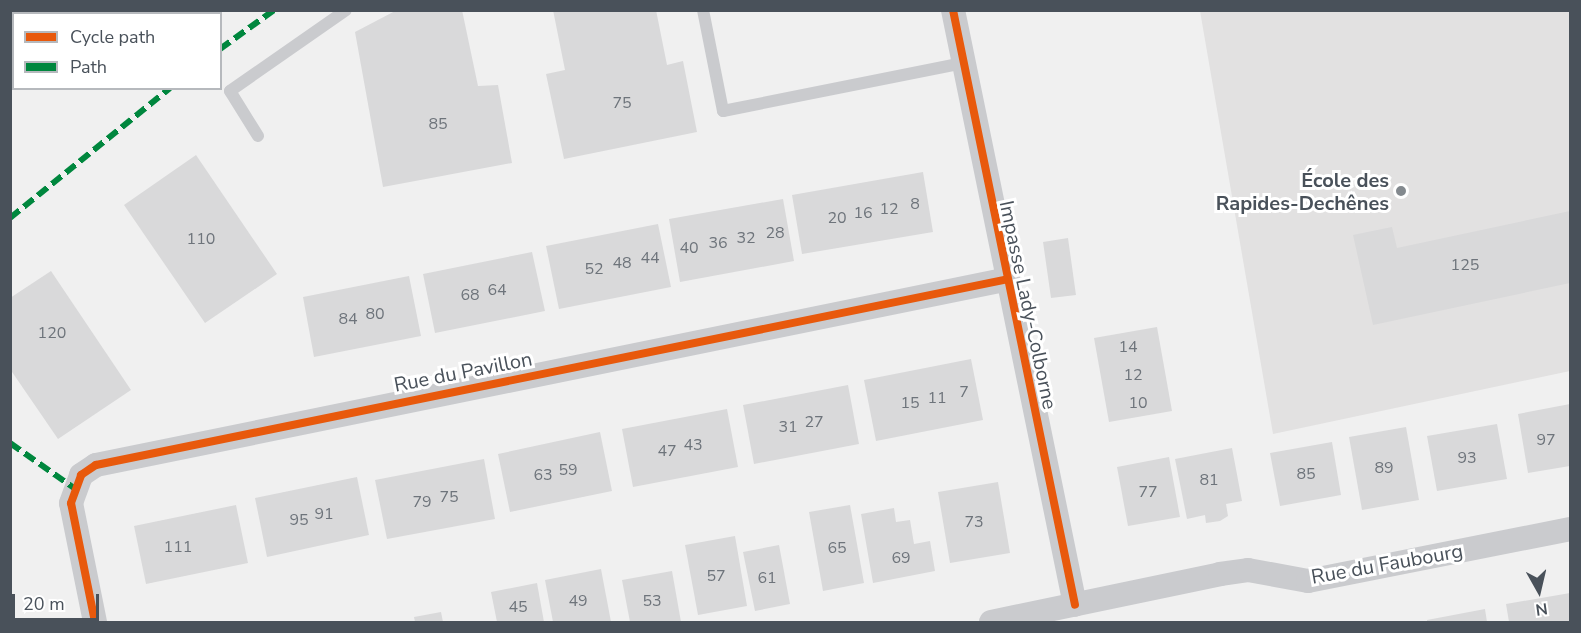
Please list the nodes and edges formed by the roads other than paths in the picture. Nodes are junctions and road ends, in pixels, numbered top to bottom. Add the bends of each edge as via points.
1 (346, 10) edge
2 (703, 10) edge
3 (953, 10) edge
4 (963, 63) junction
5 (258, 136) dead end
6 (1004, 280) junction
7 (1570, 529) edge
8 (1075, 605) junction
9 (95, 622) edge
10 (991, 622) edge

1 - 5 lane via 230,91
2 - 4 lane via 723,111
3 - 4 street, Impasse Lady-Colborne
4 - 6 street, Impasse Lady-Colborne
6 - 8 street, Impasse Lady-Colborne
6 - 9 street, Rue du Pavillon via 96,465 81,475 71,502
7 - 8 street, Rue du Faubourg via 1308,581 1248,570
8 - 10 street, Rue du Faubourg

